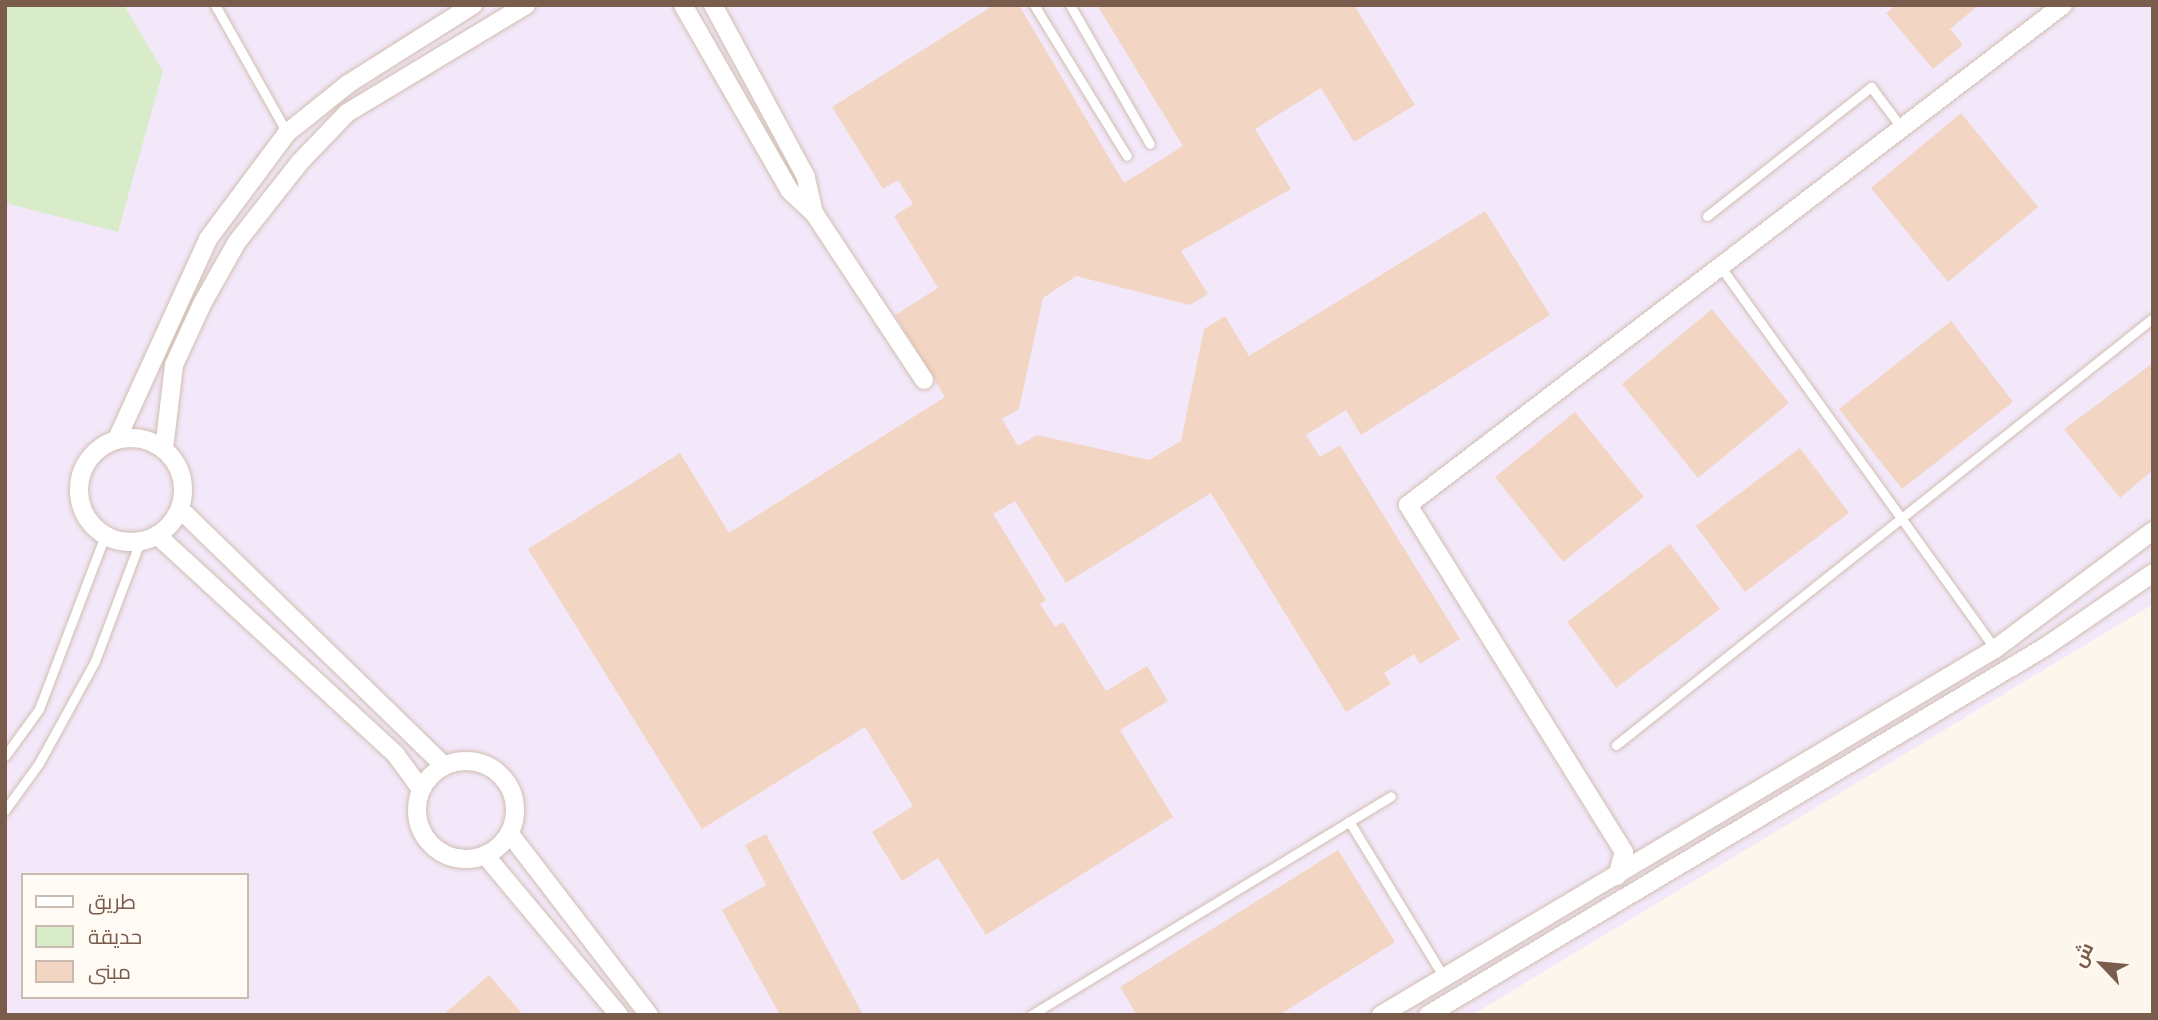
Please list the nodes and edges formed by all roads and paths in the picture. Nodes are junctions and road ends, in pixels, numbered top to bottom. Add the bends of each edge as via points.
1 (215, 5) edge
2 (473, 5) edge
3 (526, 5) edge
4 (683, 5) edge
5 (713, 5) edge
6 (1034, 5) edge
7 (1070, 5) edge
8 (2063, 5) edge
9 (1901, 127) junction
10 (287, 133) junction
11 (1150, 144) dead end
12 (1127, 156) dead end
13 (814, 213) junction
14 (1707, 216) dead end
15 (1720, 266) junction
16 (2153, 318) edge
17 (924, 380) dead end
18 (117, 439) junction
19 (164, 449) junction
20 (180, 509) junction
21 (1900, 516) junction
22 (2153, 531) edge
23 (105, 535) junction
24 (149, 538) junction
25 (2153, 573) edge
26 (1995, 649) junction
27 (1616, 745) dead end
28 (5, 756) edge
29 (444, 766) junction
30 (421, 789) junction
31 (1391, 796) dead end
32 (5, 810) edge
33 (1349, 821) junction
34 (510, 834) junction
35 (485, 855) junction
36 (1617, 876) junction
37 (1444, 977) junction
38 (619, 1015) edge
39 (649, 1015) edge
40 (1031, 1015) edge
41 (1381, 1015) edge
42 (1428, 1015) edge

1 - 10 lane
2 - 10 street via 348,84
3 - 19 street via 347,113 293,171 237,242 202,304 174,365
4 - 13 street via 790,191
5 - 13 street via 806,177
6 - 12 lane
7 - 11 lane
8 - 9 street
9 - 14 lane via 1871,87
9 - 15 street
10 - 18 street via 208,240
13 - 17 street
15 - 21 lane
15 - 36 street via 1408,505 1625,852
16 - 21 lane
18 - 19 street via 142,439
18 - 23 street via 90,458 79,490 91,524
19 - 20 street via 182,476
20 - 24 street
20 - 29 street
21 - 26 lane
21 - 27 lane
22 - 26 street
23 - 24 street
23 - 28 lane via 38,709
24 - 30 street via 396,755
24 - 32 lane via 95,661 39,763
25 - 42 street via 2045,647
26 - 36 street via 1739,797
29 - 30 street
29 - 34 street via 474,762 501,776 514,804
30 - 35 street via 418,822 436,850 461,859
31 - 33 lane
33 - 37 lane
33 - 40 lane
34 - 35 street
34 - 39 street
35 - 38 street
36 - 37 street
37 - 41 street

